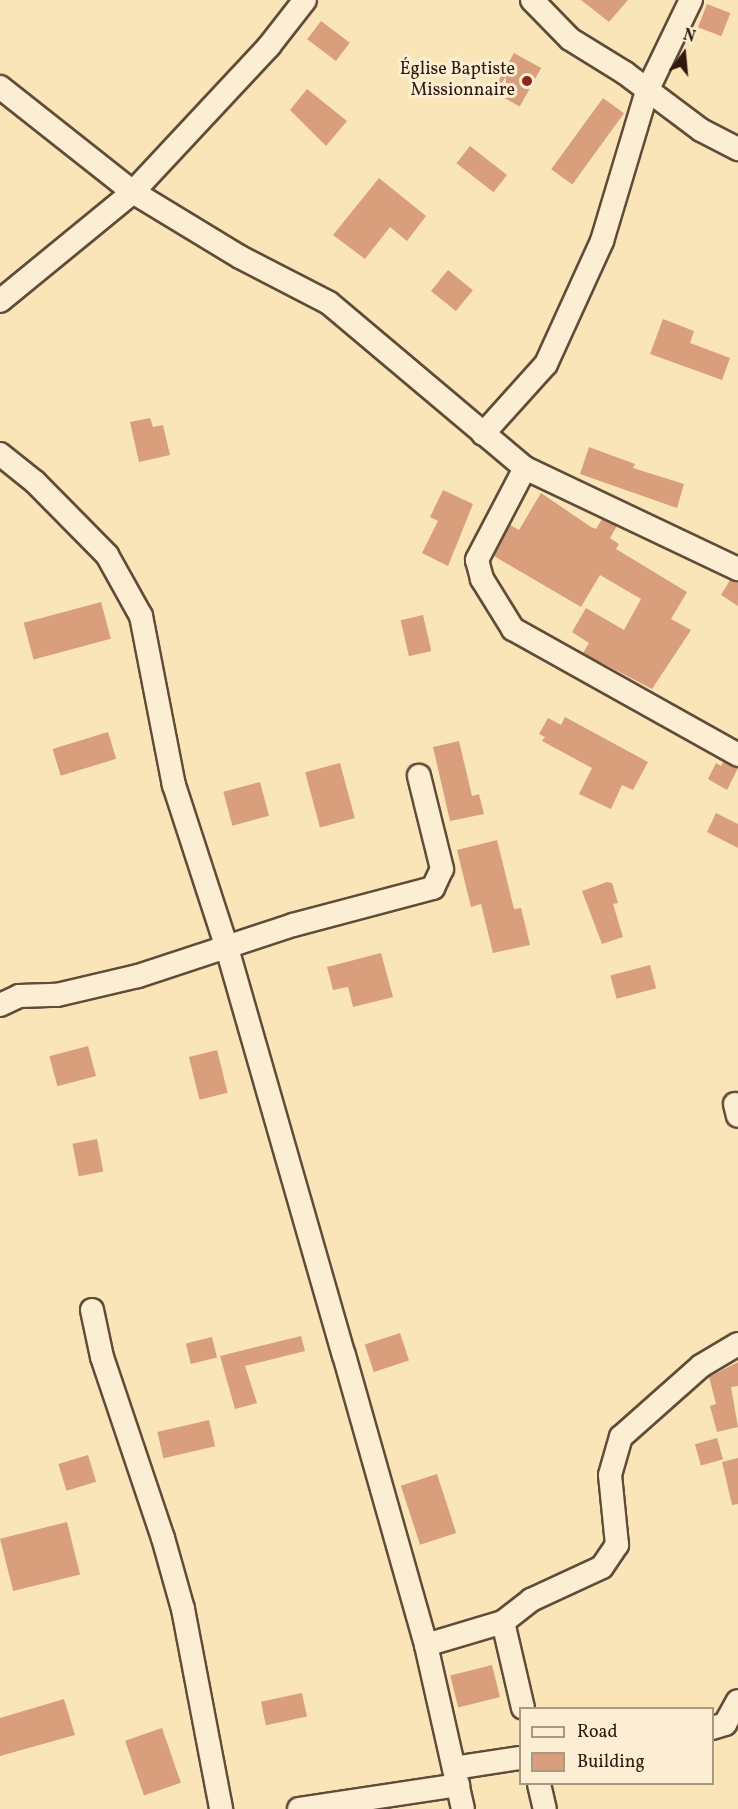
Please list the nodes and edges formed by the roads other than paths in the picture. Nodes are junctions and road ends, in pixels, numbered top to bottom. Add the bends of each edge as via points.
1 (305, 0) edge
2 (532, 0) edge
3 (691, 0) edge
4 (0, 87) edge
5 (647, 91) junction
6 (738, 149) edge
7 (133, 192) junction
8 (0, 301) edge
9 (483, 434) junction
10 (0, 454) edge
11 (525, 468) junction
12 (738, 569) edge
13 (738, 754) edge
14 (418, 776) dead end
15 (227, 948) junction
16 (6, 996) edge
17 (92, 1310) dead end
18 (738, 1344) edge
19 (503, 1622) junction
20 (426, 1645) junction
21 (738, 1701) edge
22 (523, 1707) edge
23 (714, 1727) edge
24 (519, 1758) edge
25 (456, 1777) junction
26 (539, 1785) edge
27 (220, 1809) edge
28 (299, 1809) edge
29 (464, 1809) edge
30 (545, 1809) edge

1 - 7 street via 269,46
2 - 5 street via 570,39
3 - 5 street
4 - 7 street
5 - 6 street via 701,130
5 - 9 street via 602,241 546,364
7 - 8 street
7 - 9 street via 240,257 329,303
9 - 11 street
10 - 15 street via 35,482 107,555 141,616 174,785
11 - 12 street
11 - 13 street via 477,560 482,579 513,629
14 - 15 street via 442,869 433,888 293,925
15 - 16 street via 57,995
15 - 20 street
17 - 27 street via 102,1357 164,1538 183,1609
18 - 19 street via 701,1366 621,1437 610,1475 617,1545 602,1567 531,1600
19 - 20 street
19 - 22 street
20 - 25 street
21 - 23 street via 725,1724
24 - 25 street
25 - 28 street
25 - 29 street
26 - 30 street

